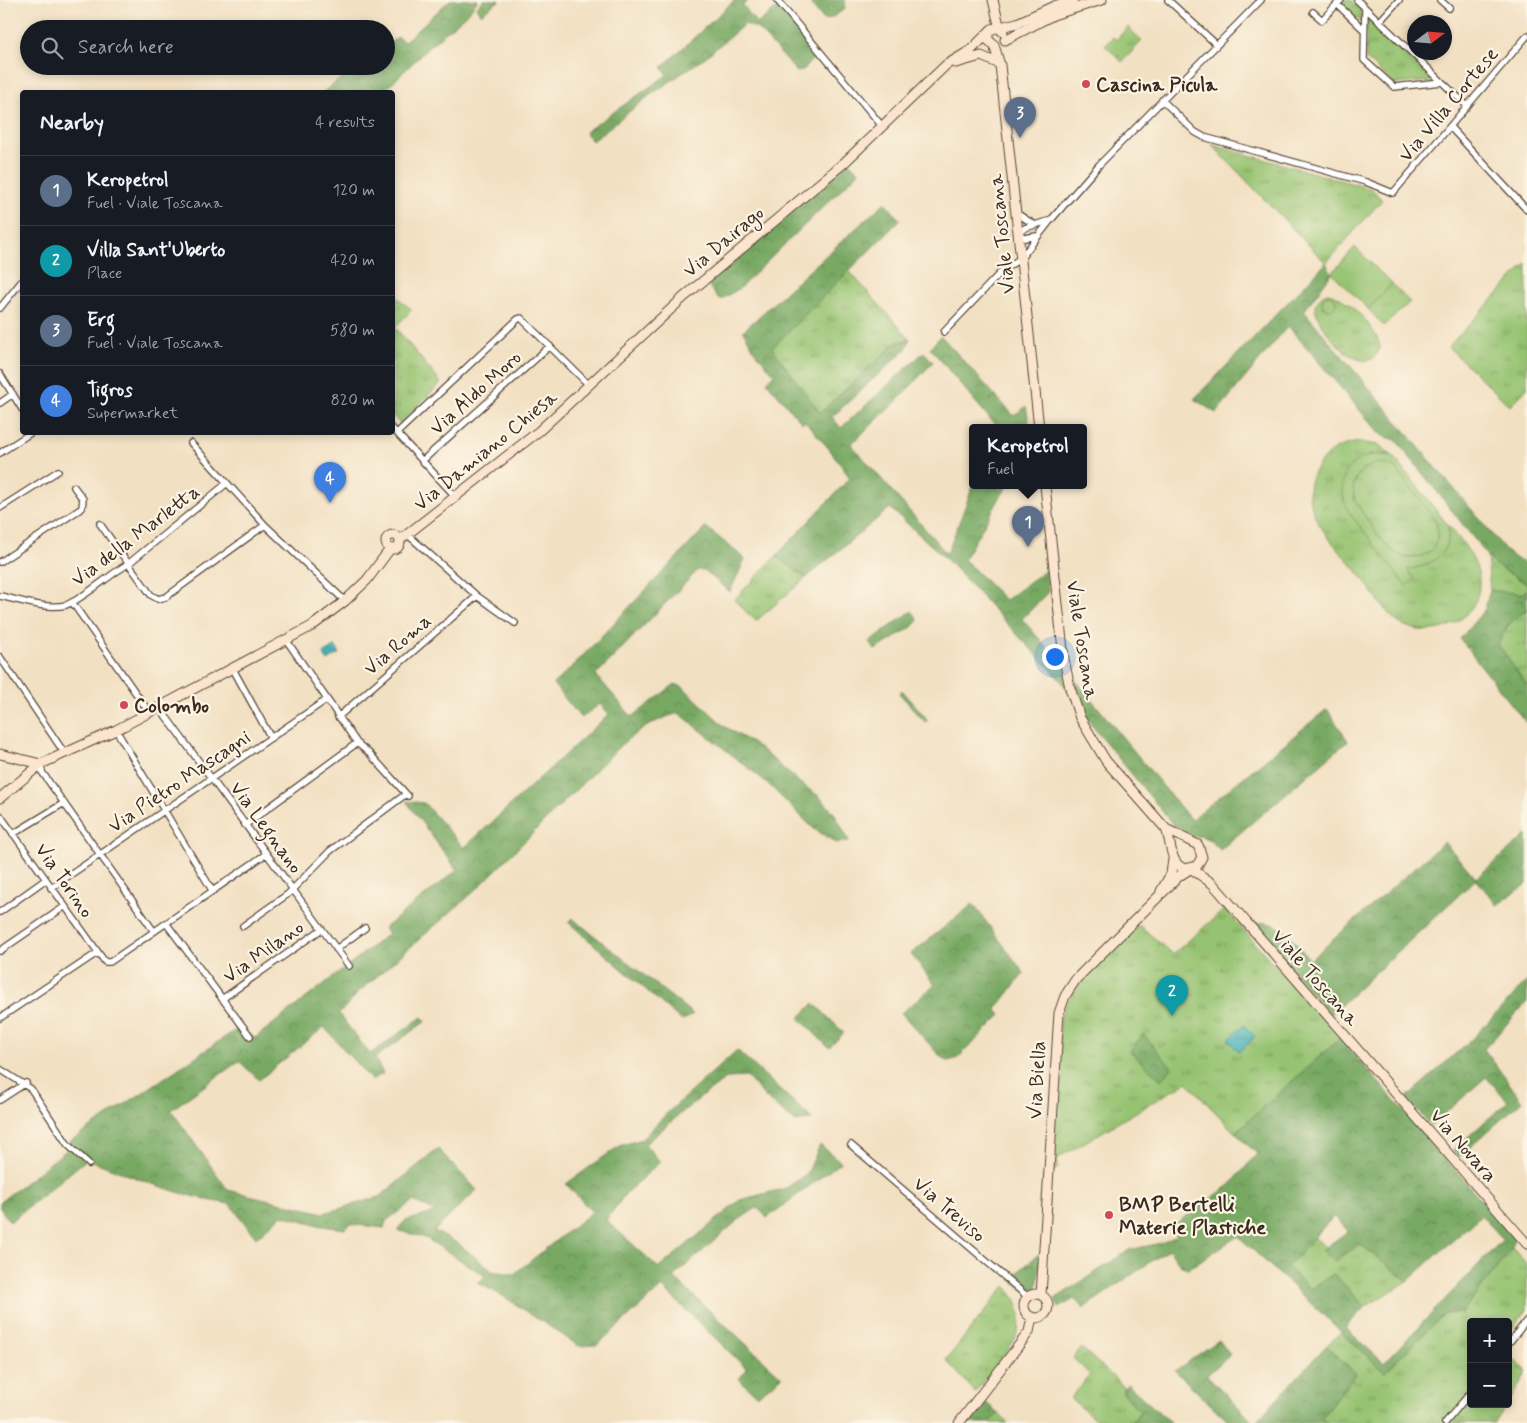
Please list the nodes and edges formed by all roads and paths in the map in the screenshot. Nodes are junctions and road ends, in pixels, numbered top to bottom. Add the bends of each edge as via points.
1 (776, 0) edge
2 (1073, 0) edge
3 (1102, 0) edge
4 (1168, 0) edge
5 (1261, 0) edge
6 (1357, 0) edge
7 (1399, 0) edge
8 (1440, 0) edge
9 (1339, 2) edge
10 (993, 3) edge
11 (1365, 8) junction
12 (1449, 8) dead end
13 (1313, 12) dead end
14 (1379, 22) junction
15 (1000, 29) junction
16 (1364, 30) junction
17 (989, 33) junction
18 (1527, 36) edge
19 (1001, 43) junction
20 (1217, 44) junction
21 (971, 50) junction
22 (1000, 64) junction
23 (942, 68) junction
24 (1442, 82) junction
25 (1162, 100) junction
26 (1467, 106) junction
27 (882, 126) junction
28 (1450, 127) junction
29 (1527, 210) edge
30 (1016, 213) junction
31 (1050, 220) junction
32 (1037, 225) junction
33 (1018, 233) junction
34 (1037, 236) junction
35 (1021, 258) junction
36 (20, 283) edge
37 (0, 308) edge
38 (944, 332) dead end
39 (550, 346) junction
40 (0, 374) edge
41 (590, 385) junction
42 (13, 394) junction
43 (0, 403) edge
44 (20, 406) edge
45 (1039, 424) edge
46 (397, 433) joint
47 (27, 435) edge
48 (191, 443) dead end
49 (0, 453) edge
50 (422, 461) junction
51 (58, 471) dead end
52 (226, 484) junction
53 (74, 487) dead end
54 (1045, 489) edge
55 (455, 496) junction
56 (0, 508) edge
57 (100, 524) dead end
58 (265, 524) junction
59 (404, 538) junction
60 (0, 562) edge
61 (128, 564) junction
62 (0, 596) edge
63 (477, 596) junction
64 (72, 602) junction
65 (345, 602) junction
66 (515, 623) dead end
67 (287, 641) junction
68 (0, 656) edge
69 (233, 669) junction
70 (326, 700) junction
71 (159, 707) junction
72 (149, 712) junction
73 (338, 717) junction
74 (116, 730) junction
75 (271, 738) junction
76 (357, 743) junction
77 (0, 754) edge
78 (65, 754) junction
79 (41, 764) junction
80 (211, 779) junction
81 (0, 798) edge
82 (64, 803) junction
83 (165, 811) junction
84 (0, 815) edge
85 (245, 825) junction
86 (1166, 830) junction
87 (13, 834) junction
88 (1186, 840) junction
89 (100, 854) junction
90 (266, 854) junction
91 (1173, 854) junction
92 (1202, 857) junction
93 (1191, 869) junction
94 (45, 880) junction
95 (1213, 884) junction
96 (51, 888) junction
97 (292, 889) junction
98 (212, 890) junction
99 (1153, 904) junction
100 (64, 907) junction
101 (0, 912) edge
102 (166, 923) junction
103 (243, 926) dead end
104 (365, 928) dead end
105 (322, 929) junction
106 (153, 930) junction
107 (336, 949) junction
108 (0, 952) edge
109 (97, 953) junction
110 (349, 966) dead end
111 (222, 999) junction
112 (0, 1018) edge
113 (250, 1036) dead end
114 (0, 1068) edge
115 (26, 1083) junction
116 (1394, 1092) joint
117 (0, 1100) edge
118 (851, 1145) dead end
119 (89, 1164) dead end
120 (1527, 1244) edge
121 (1041, 1295) junction
122 (1028, 1297) junction
123 (1032, 1317) junction
124 (1527, 1320) edge
125 (1512, 1339) edge
126 (1467, 1397) edge
127 (959, 1423) edge
128 (1445, 1423) edge

1 - 27 street
2 - 15 street
3 - 19 street via 1053,15
4 - 20 street
5 - 20 street
6 - 11 street
7 - 14 street
8 - 12 street
9 - 13 street via 1322,20
9 - 16 street
10 - 15 street
10 - 17 street
11 - 14 street
11 - 16 street
14 - 24 street
15 - 17 street via 995,28
15 - 19 street via 1004,34
16 - 24 street via 1364,60 1392,86
17 - 19 street via 988,40
17 - 21 street
18 - 26 street, Via Villa Cortese
19 - 21 street
19 - 22 street, Viale Toscana
20 - 25 street
21 - 23 street, Via Dairago
22 - 23 street via 978,56
22 - 30 street, Viale Toscana
23 - 27 street, Via Dairago
24 - 26 street
25 - 28 street, Via Villa Cortese via 1204,137 1366,182 1393,193
25 - 31 street
26 - 28 street, Via Villa Cortese
27 - 41 street, Via Dairago via 833,173 684,297
28 - 29 street
30 - 32 street
30 - 33 street, Viale Toscana
31 - 32 street
31 - 34 street
32 - 33 street
33 - 34 street via 1026,238
33 - 35 street, Viale Toscana
34 - 35 street
35 - 38 street via 1003,270
35 - 45 street, Viale Toscana
36 - 37 street
39 - 41 street
39 - 46 street via 521,318 518,319
39 - 50 street, Via Aldo Moro
40 - 42 street
41 - 55 street, Via Damiano Chiesa via 539,431
42 - 43 street
42 - 44 street
46 - 50 street
47 - 49 street
48 - 52 street
50 - 55 street
51 - 56 street
52 - 58 street
52 - 61 street, Via della Marletta
53 - 60 street via 83,500 82,508
54 - 86 street, Viale Toscana via 1065,664 1076,710 1101,754
55 - 59 street, Via Damiano Chiesa
57 - 61 street
58 - 61 street via 166,597 158,599 151,596
58 - 65 street
59 - 63 street
59 - 65 street, Via Damiano Chiesa via 388,537 386,543 390,549 368,580
61 - 64 street, Via della Marletta
62 - 64 street, Via della Marletta via 49,605
63 - 66 street
63 - 73 street, Via Roma
64 - 72 street
65 - 67 street
67 - 69 street
67 - 70 street
68 - 78 street
69 - 71 street
69 - 75 street
70 - 73 street
70 - 75 street, Via Pietro Mascagni
71 - 72 street
71 - 80 street, Via Legnano
72 - 74 street
73 - 76 street
74 - 78 street
74 - 83 street
75 - 80 street, Via Pietro Mascagni
76 - 85 street
76 - 97 street via 407,795 330,851
77 - 79 street
78 - 79 street
79 - 81 street
79 - 82 street via 42,772
80 - 83 street, Via Pietro Mascagni
80 - 85 street, Via Legnano
82 - 87 street
82 - 89 street
83 - 89 street, Via Pietro Mascagni
83 - 98 street
84 - 87 street, Via Torino
85 - 90 street, Via Legnano
86 - 88 street, Viale Toscana
86 - 91 street, Viale Toscana
87 - 94 street, Via Torino
88 - 91 street via 1178,843
88 - 92 street, Viale Toscana via 1198,845
89 - 96 street, Via Pietro Mascagni
89 - 106 street
90 - 97 street, Via Legnano
90 - 98 street
91 - 93 street, Viale Toscana via 1181,868
91 - 99 street, Via Biella via 1171,874
92 - 93 street via 1199,864
92 - 95 street, Viale Toscana
93 - 95 street, Viale Toscana
93 - 99 street, Via Biella via 1179,876
94 - 96 street, Via Torino
94 - 101 street
95 - 116 street, Viale Toscana
96 - 100 street, Via Torino
97 - 103 street
97 - 105 street, Via Legnano
98 - 102 street
99 - 121 street, Via Biella via 1076,979 1059,1013
100 - 108 street
100 - 109 street, Via Torino
102 - 106 street
102 - 111 street
104 - 107 street
105 - 107 street, Via Legnano
105 - 111 street, Via Milano
106 - 109 street, Via Torino via 110,962 105,962
107 - 110 street, Via Legnano
109 - 112 street
111 - 113 street
114 - 115 street
115 - 117 street
115 - 119 street via 44,1105 68,1145
116 - 120 street, Via Novara
118 - 122 street, Via Treviso
121 - 122 street
121 - 123 street via 1048,1302 1048,1309 1040,1318
122 - 123 street via 1024,1308
123 - 127 street via 1029,1332
124 - 125 street
126 - 128 street

